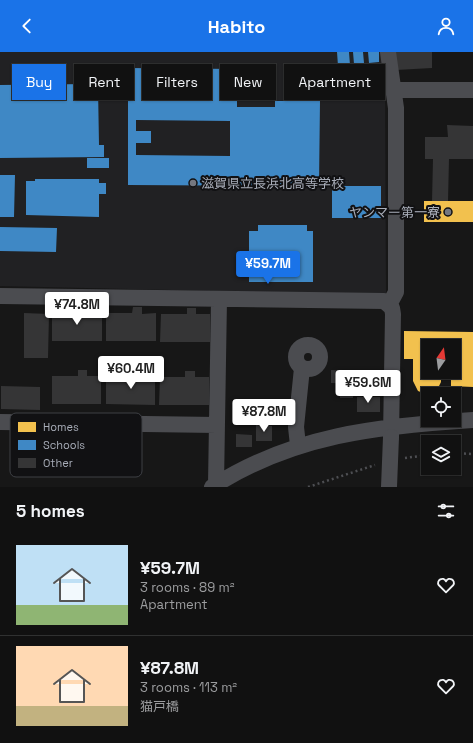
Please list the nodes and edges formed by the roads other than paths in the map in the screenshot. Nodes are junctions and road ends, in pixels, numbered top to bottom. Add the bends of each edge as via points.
1 (388, 52) edge
2 (392, 90) junction
3 (473, 90) edge
4 (0, 296) edge
5 (219, 299) junction
6 (390, 305) junction
7 (302, 368) dead end
8 (473, 420) edge
9 (0, 422) edge
10 (10, 422) edge
11 (142, 424) edge
12 (217, 425) junction
13 (392, 432) junction
14 (298, 445) junction
15 (214, 486) edge
16 (389, 487) edge

1 - 2 street
2 - 3 street
2 - 6 street via 396,108 396,292
4 - 5 street
5 - 6 street via 380,300
5 - 12 street
6 - 13 street via 393,314
7 - 14 street via 296,427
8 - 13 street
9 - 10 street
11 - 12 street
12 - 15 street
13 - 14 street via 344,433
13 - 16 street, bridge
14 - 15 street via 258,462

